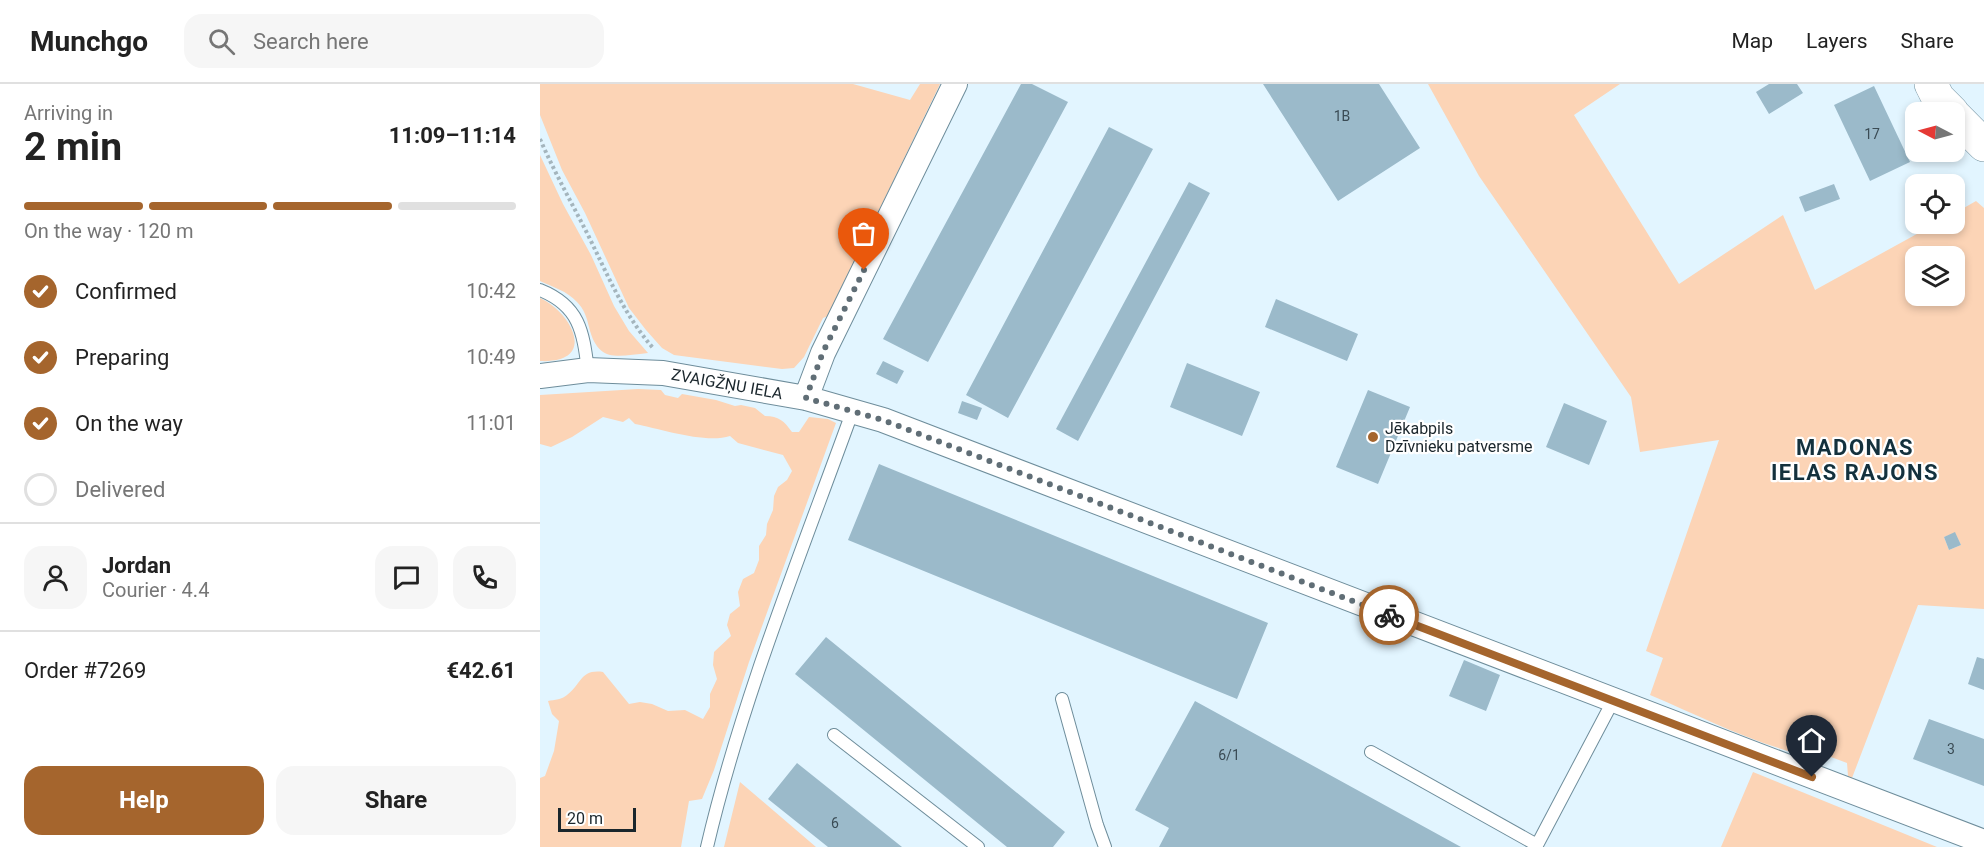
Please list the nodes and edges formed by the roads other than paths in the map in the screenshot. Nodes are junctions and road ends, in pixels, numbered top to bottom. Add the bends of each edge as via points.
1 (955, 84) edge
2 (1931, 84) edge
3 (1942, 102) edge
4 (1965, 126) edge
5 (1984, 145) edge
6 (540, 290) edge
7 (588, 370) junction
8 (540, 376) edge
9 (806, 398) junction
10 (853, 410) junction
11 (1062, 699) dead end
12 (1613, 701) junction
13 (834, 735) dead end
14 (1371, 752) dead end
15 (1984, 842) edge
16 (1536, 846) edge
17 (707, 847) edge
18 (978, 847) edge
19 (1106, 847) edge

1 - 9 street via 823,352
2 - 3 main road
4 - 5 main road
6 - 7 lane via 569,308 578,324
7 - 8 street, ZVAIGŽŅU IELA
7 - 9 street, ZVAIGŽŅU IELA via 663,373
9 - 10 street, ZVAIGŽŅU IELA
10 - 12 street, ZVAIGŽŅU IELA
10 - 17 lane via 749,699
11 - 19 lane
12 - 15 street, ZVAIGŽŅU IELA
12 - 16 lane
13 - 18 lane
14 - 16 lane

